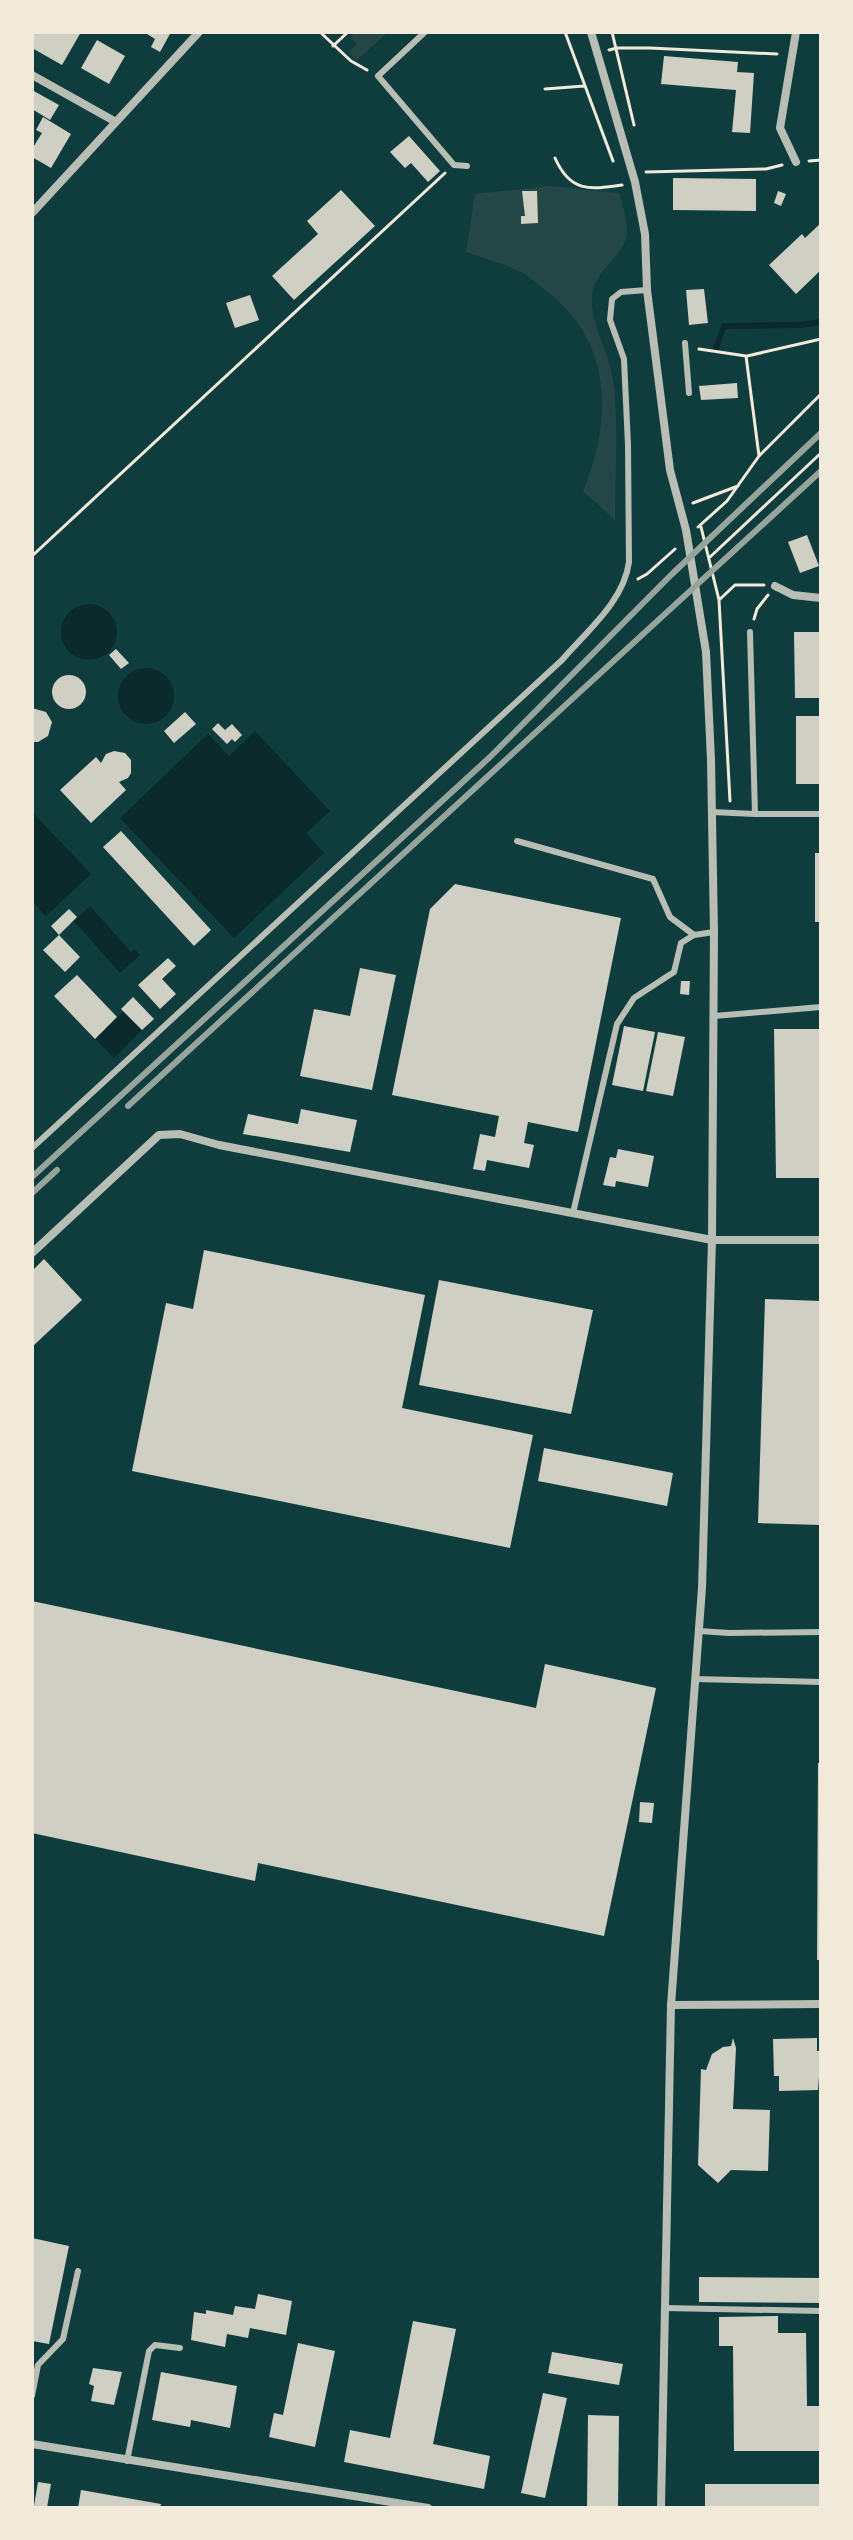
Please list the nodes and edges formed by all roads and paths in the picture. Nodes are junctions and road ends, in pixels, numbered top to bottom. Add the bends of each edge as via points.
1 (199, 32) edge
2 (320, 32) edge
3 (348, 32) edge
4 (425, 32) edge
5 (565, 32) edge
6 (591, 32) edge
7 (616, 32) edge
8 (796, 32) edge
9 (614, 39) dead end
10 (333, 46) junction
11 (617, 48) dead end
12 (792, 55) junction
13 (32, 75) edge
14 (378, 76) junction
15 (584, 86) junction
16 (545, 89) dead end
17 (116, 122) junction
18 (555, 158) dead end
19 (796, 162) joint
20 (614, 164) dead end
21 (454, 165) junction
22 (467, 166) dead end
23 (645, 172) dead end
24 (619, 178) dead end
25 (622, 185) junction
26 (624, 197) dead end
27 (32, 213) edge
28 (647, 290) junction
29 (821, 339) edge
30 (685, 343) joint
31 (746, 356) junction
32 (689, 393) dead end
33 (821, 394) edge
34 (821, 453) edge
35 (759, 456) junction
36 (738, 486) junction
37 (727, 501) dead end
38 (693, 503) dead end
39 (697, 516) dead end
40 (32, 556) edge
41 (710, 557) junction
42 (663, 560) dead end
43 (627, 579) junction
44 (745, 583) dead end
45 (775, 586) joint
46 (821, 598) edge
47 (719, 600) junction
48 (750, 632) joint
49 (712, 812) junction
50 (730, 813) junction
51 (755, 814) junction
52 (821, 814) edge
53 (517, 841) dead end
54 (714, 932) junction
55 (694, 935) junction
56 (821, 1007) edge
57 (714, 1016) junction
58 (32, 1148) edge
59 (573, 1213) junction
60 (712, 1240) junction
61 (821, 1240) edge
62 (32, 1253) edge
63 (699, 1631) junction
64 (821, 1632) edge
65 (695, 1679) junction
66 (821, 1682) edge
67 (821, 2004) edge
68 (671, 2005) junction
69 (78, 2271) dead end
70 (664, 2308) junction
71 (821, 2311) edge
72 (180, 2348) dead end
73 (32, 2396) edge
74 (32, 2444) edge
75 (127, 2461) junction
76 (428, 2508) edge
77 (661, 2508) edge

1 - 17 street
2 - 10 path
3 - 10 path
4 - 14 lane
5 - 15 path
6 - 28 street via 635,182 645,234
7 - 9 path
8 - 12 street
10 - 14 path
11 - 12 path
12 - 19 street via 780,128
13 - 17 street
14 - 21 lane
15 - 16 path
15 - 20 path
17 - 27 street
18 - 25 path via 563,176 589,189
19 - 23 path via 766,169
21 - 22 lane
21 - 40 path
24 - 25 path
25 - 26 path
28 - 43 lane via 621,292 612,299 610,320 624,359
28 - 49 street via 670,470 686,530 706,652
29 - 31 path
30 - 31 path
30 - 32 lane
31 - 35 path
33 - 35 path
34 - 41 path
35 - 36 path
36 - 37 path
36 - 38 path
39 - 41 path
41 - 47 path
42 - 43 path via 647,574
43 - 58 lane via 562,660
44 - 47 path
45 - 46 street via 793,595
45 - 48 path via 757,609
47 - 50 path
48 - 51 lane
49 - 50 lane
49 - 54 street
50 - 51 lane
51 - 52 lane
53 - 55 lane via 653,879 670,917
54 - 55 lane
54 - 57 street
55 - 59 lane via 681,943 674,972 634,998 617,1024
56 - 57 lane
57 - 60 street
59 - 60 street
59 - 62 street via 180,1134 159,1135
60 - 61 street
60 - 63 street
63 - 64 lane
63 - 65 street
65 - 66 lane
65 - 68 street
67 - 68 street
68 - 70 street
69 - 73 lane via 63,2339 38,2365
70 - 71 lane
70 - 77 street
72 - 75 lane via 155,2345 149,2351
74 - 75 street
75 - 76 street

